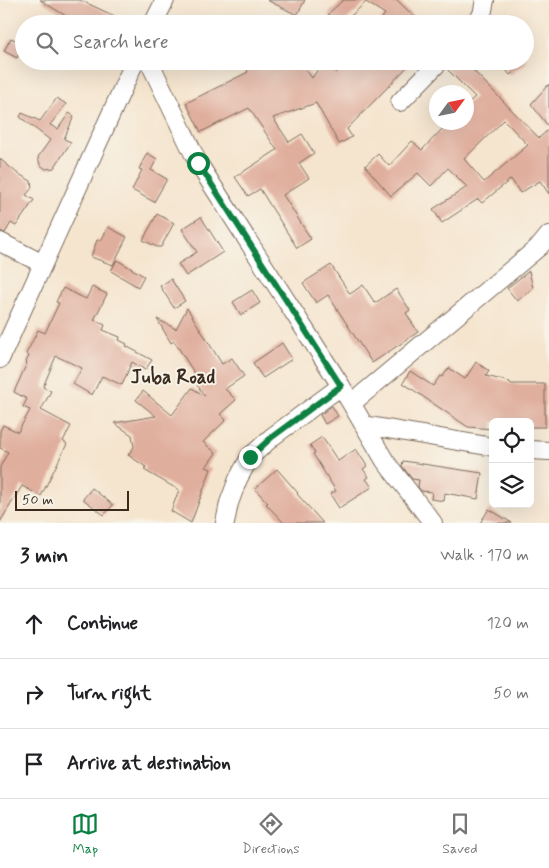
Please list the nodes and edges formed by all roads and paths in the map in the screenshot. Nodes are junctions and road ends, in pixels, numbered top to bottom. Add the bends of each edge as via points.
1 (485, 0) edge
2 (160, 2) edge
3 (156, 15) edge
4 (482, 15) edge
5 (131, 70) edge
6 (153, 70) edge
7 (431, 70) edge
8 (400, 102) dead end
9 (549, 235) edge
10 (0, 242) edge
11 (43, 264) junction
12 (0, 359) edge
13 (341, 386) junction
14 (352, 403) junction
15 (364, 425) junction
16 (489, 446) edge
17 (534, 450) edge
18 (549, 451) edge
19 (225, 523) edge
20 (433, 523) edge

1 - 4 street
2 - 3 street
5 - 11 street
6 - 13 street via 198,163
7 - 8 street
9 - 14 street via 540,246
10 - 11 street
11 - 12 street
13 - 14 street
13 - 19 street via 250,457 238,479
14 - 15 street
15 - 16 street
15 - 20 street via 385,461
17 - 18 street

